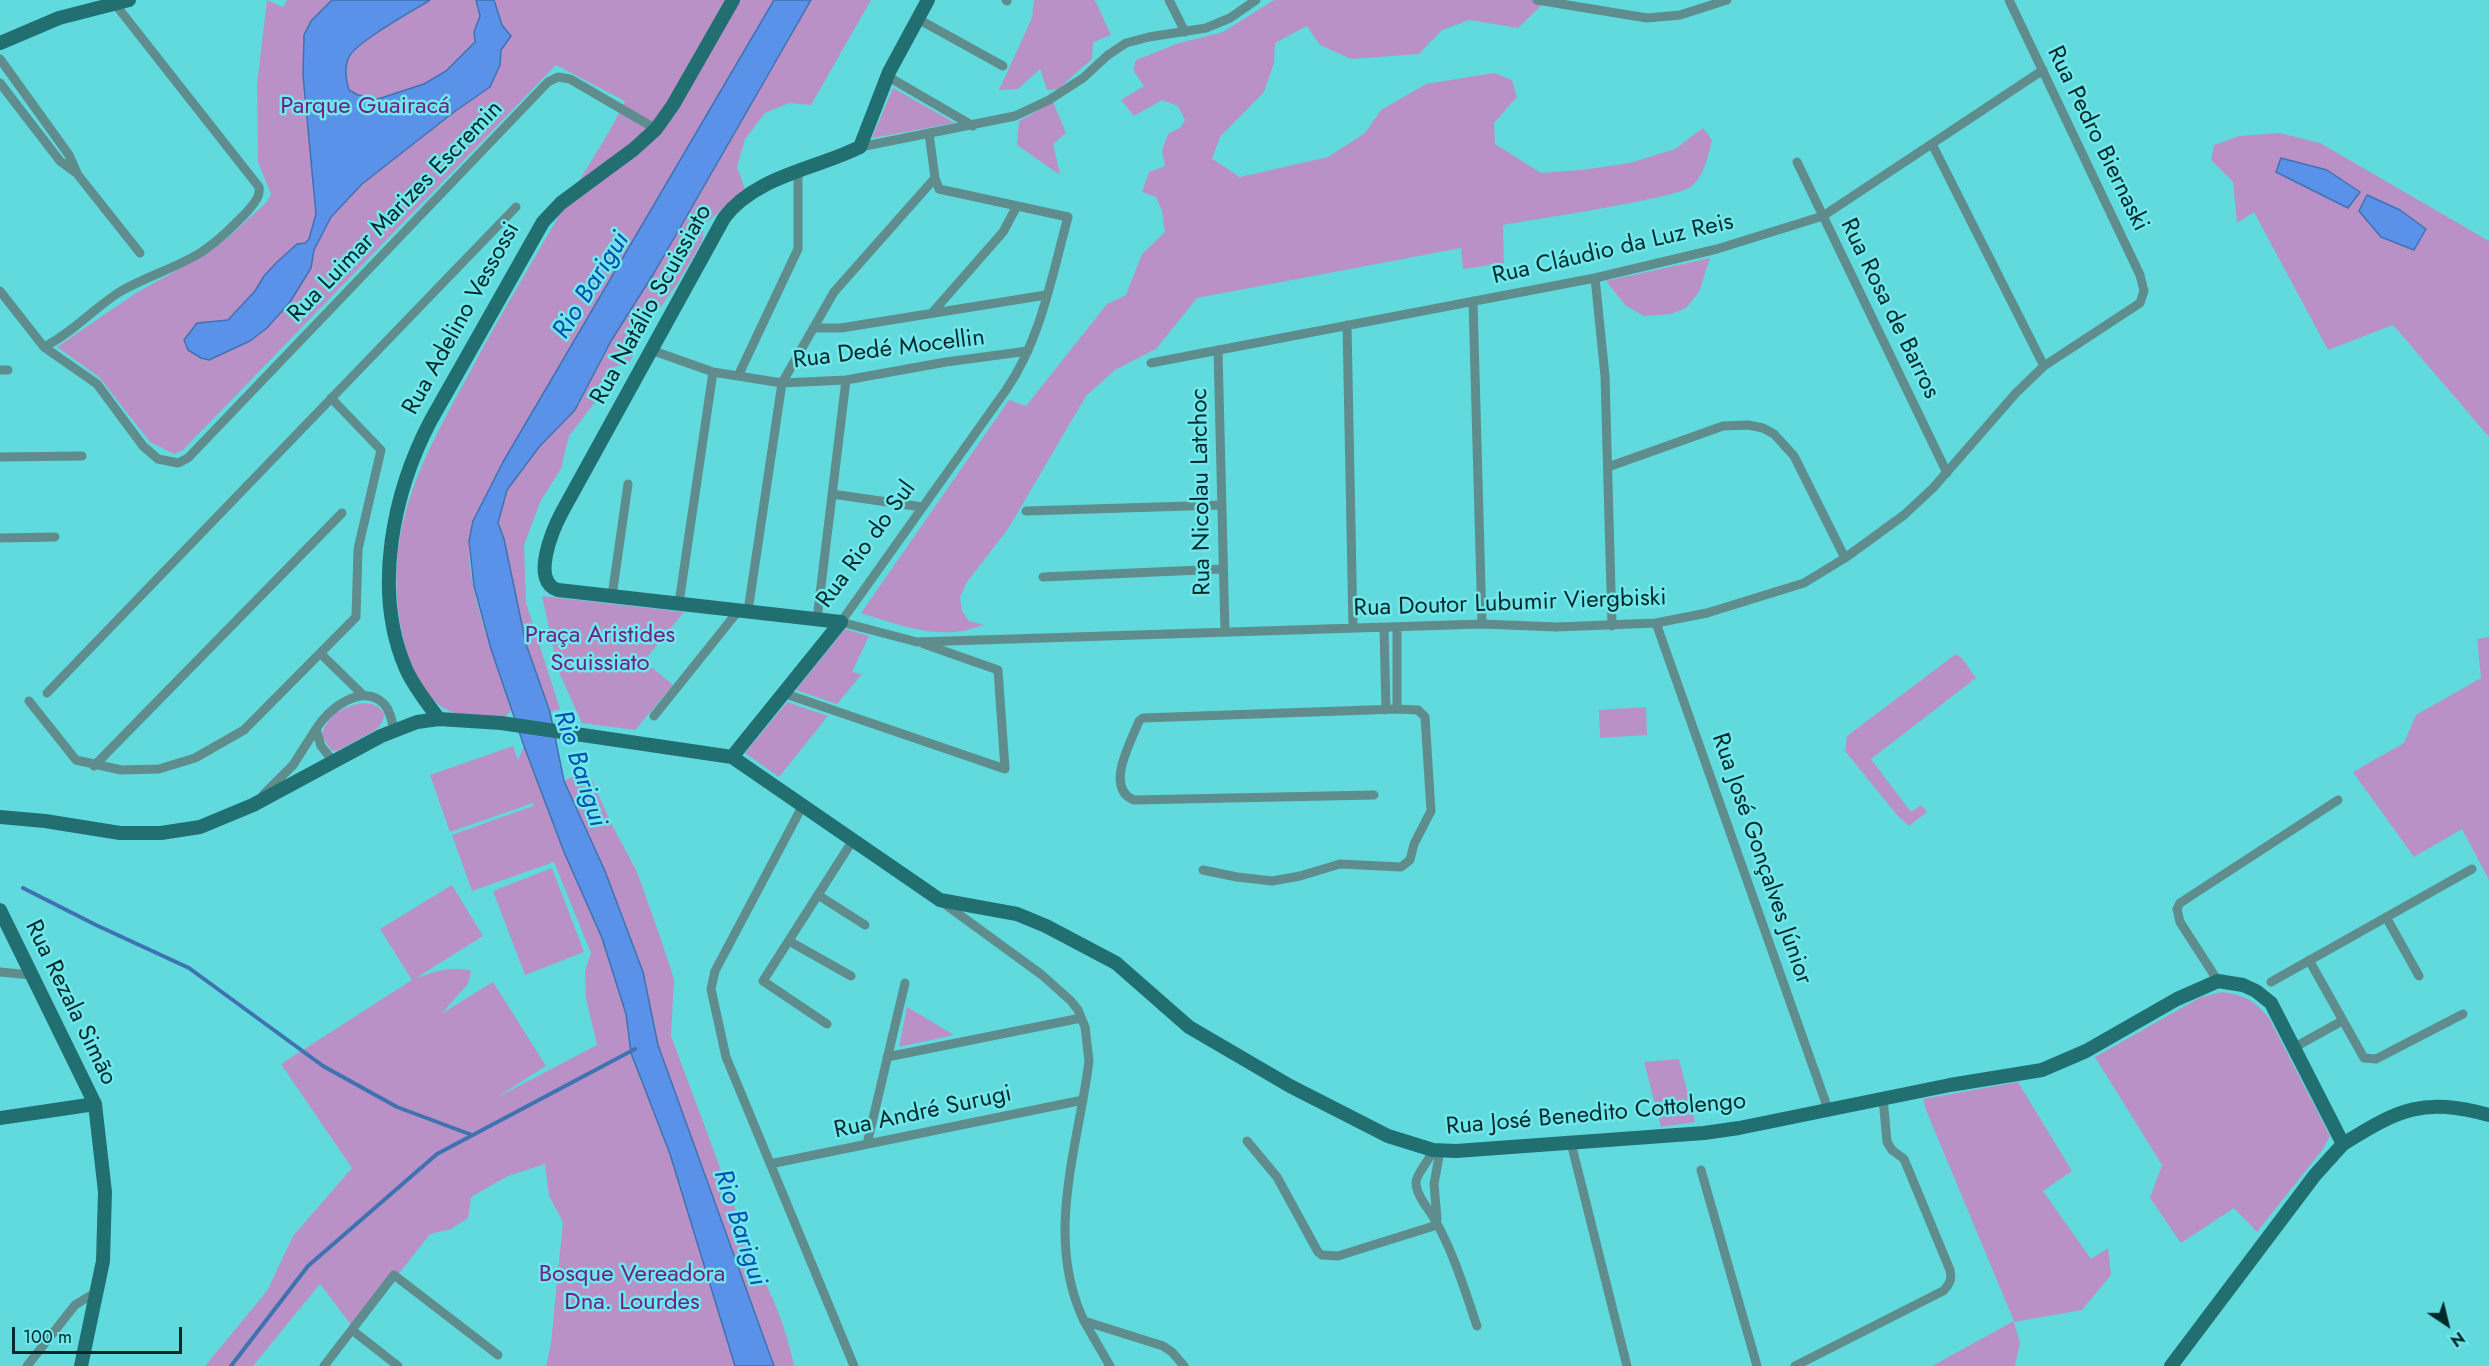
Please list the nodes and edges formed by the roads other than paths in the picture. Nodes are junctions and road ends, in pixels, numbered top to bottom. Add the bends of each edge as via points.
1 (129, 0) edge
2 (733, 0) edge
3 (928, 0) edge
4 (1169, 0) edge
5 (1257, 0) edge
6 (1537, 0) edge
7 (1727, 0) edge
8 (2009, 0) edge
9 (115, 4) junction
10 (918, 19) junction
11 (1185, 32) junction
12 (0, 43) edge
13 (0, 59) edge
14 (1003, 66) dead end
15 (2043, 70) junction
16 (887, 76) junction
17 (0, 83) edge
18 (973, 126) junction
19 (656, 129) junction
20 (929, 133) junction
21 (1932, 144) junction
22 (860, 147) junction
23 (1797, 162) dead end
24 (798, 172) junction
25 (78, 175) junction
26 (934, 178) junction
27 (1017, 206) junction
28 (516, 207) dead end
29 (1823, 216) junction
30 (140, 252) dead end
31 (1595, 278) junction
32 (0, 291) edge
33 (1046, 295) junction
34 (2143, 297) joint
35 (1473, 301) junction
36 (932, 313) junction
37 (1347, 325) junction
38 (813, 328) junction
39 (44, 347) junction
40 (651, 350) junction
41 (1218, 350) junction
42 (1028, 351) junction
43 (1151, 363) dead end
44 (2044, 366) junction
45 (713, 372) junction
46 (738, 376) junction
47 (846, 380) junction
48 (782, 383) junction
49 (331, 398) junction
50 (82, 456) dead end
51 (0, 458) edge
52 (1608, 467) junction
53 (1947, 473) junction
54 (628, 484) dead end
55 (832, 494) junction
56 (1222, 505) junction
57 (922, 507) junction
58 (1026, 511) dead end
59 (342, 513) dead end
60 (55, 537) dead end
61 (0, 538) edge
62 (1845, 558) junction
63 (1223, 569) junction
64 (1044, 578) dead end
65 (612, 596) junction
66 (679, 603) junction
67 (743, 611) junction
68 (816, 619) junction
69 (841, 622) junction
70 (1656, 623) junction
71 (1482, 624) junction
72 (1612, 626) junction
73 (1396, 627) junction
74 (1353, 628) junction
75 (1384, 628) junction
76 (1225, 632) junction
77 (917, 642) junction
78 (321, 654) junction
79 (47, 693) dead end
80 (783, 693) junction
81 (363, 695) junction
82 (29, 701) dead end
83 (1397, 709) junction
84 (1386, 710) junction
85 (654, 716) dead end
86 (439, 719) junction
87 (316, 729) junction
88 (394, 730) junction
89 (732, 757) junction
90 (333, 760) junction
91 (94, 766) junction
92 (1374, 795) dead end
93 (2338, 800) dead end
94 (253, 805) junction
95 (802, 805) junction
96 (0, 817) edge
97 (853, 840) junction
98 (2472, 869) dead end
99 (1203, 870) dead end
100 (818, 895) junction
101 (940, 900) junction
102 (0, 910) edge
103 (2386, 917) junction
104 (865, 925) dead end
105 (789, 940) junction
106 (2309, 960) junction
107 (0, 972) edge
108 (31, 975) junction
109 (851, 976) dead end
110 (2419, 976) dead end
111 (2218, 981) junction
112 (2271, 982) dead end
113 (905, 983) dead end
114 (2463, 1014) dead end
115 (1082, 1018) junction
116 (2343, 1021) junction
117 (827, 1024) dead end
118 (2295, 1047) junction
119 (887, 1058) junction
120 (1883, 1098) junction
121 (1083, 1100) junction
122 (95, 1104) junction
123 (1828, 1109) junction
124 (2489, 1115) edge
125 (0, 1118) edge
126 (1247, 1141) dead end
127 (1571, 1143) junction
128 (867, 1144) junction
129 (2343, 1144) junction
130 (1437, 1151) junction
131 (770, 1164) junction
132 (1701, 1170) dead end
133 (1437, 1225) junction
134 (98, 1291) junction
135 (1084, 1321) junction
136 (1477, 1326) dead end
137 (352, 1330) junction
138 (498, 1355) dead end
139 (27, 1366) edge
140 (81, 1366) edge
141 (324, 1366) edge
142 (398, 1366) edge
143 (854, 1366) edge
144 (1110, 1366) edge
145 (1184, 1366) edge
146 (1627, 1366) edge
147 (1757, 1366) edge
148 (1795, 1366) edge
149 (2171, 1366) edge

1 - 9 main road
2 - 19 main road, Rua Adelino Vessossi
3 - 10 main road
4 - 11 street
5 - 11 street, Rua Natálio Scuissiato via 1218,23
6 - 7 street via 1647,18 1680,15
8 - 15 street, Rua Pedro Biernaski
9 - 12 main road via 59,18
9 - 39 street via 260,189 250,208 212,245 118,293
10 - 14 street
10 - 16 main road
11 - 18 street, Rua Natálio Scuissiato via 1126,43 1049,100 1015,116
13 - 25 street via 69,155
15 - 21 street, Rua Cláudio da Luz Reis
15 - 34 street, Rua Pedro Biernaski via 2140,274
16 - 18 street
16 - 22 main road
17 - 25 street via 60,161
18 - 20 street, Rua Natálio Scuissiato
19 - 39 street, Rua Luimar Marizes Escremin via 570,79 558,77 548,82 188,458 173,463 151,454 96,384
19 - 86 main road, Rua Adelino Vessossi via 548,216 430,420 407,472 391,543 392,615 407,672
20 - 22 street, Rua Natálio Scuissiato
20 - 26 street
21 - 29 street, Rua Cláudio da Luz Reis
21 - 44 street
22 - 24 main road, Rua Natálio Scuissiato
23 - 29 street, Rua Rosa de Barros
24 - 40 main road, Rua Natálio Scuissiato via 754,191 731,209
24 - 46 street via 798,249
25 - 30 street
26 - 27 street via 943,191
26 - 38 street via 834,292
27 - 33 street, Rua Rio do Sul via 1068,217
27 - 36 street via 1003,232
28 - 49 street
29 - 31 street, Rua Cláudio da Luz Reis via 1726,246
29 - 53 street, Rua Rosa de Barros
31 - 35 street, Rua Cláudio da Luz Reis
31 - 52 street via 1604,355
32 - 39 street
33 - 36 street
33 - 42 street, Rua Rio do Sul
34 - 44 street, Rua Doutor Lubumir Viergbiski via 2134,308
35 - 37 street, Rua Cláudio da Luz Reis
35 - 71 street
36 - 38 street via 841,328
37 - 41 street, Rua Cláudio da Luz Reis
37 - 74 street
38 - 48 street
40 - 45 street, Rua Dedé Mocellin
40 - 65 main road, Rua Natálio Scuissiato via 555,526 547,553 545,575 549,586
41 - 43 street, Rua Cláudio da Luz Reis
41 - 56 street, Rua Nicolau Latchoc
42 - 47 street, Rua Dedé Mocellin
42 - 57 street, Rua Rio do Sul via 1010,383
44 - 53 street, Rua Doutor Lubumir Viergbiski
45 - 46 street, Rua Dedé Mocellin
45 - 66 street
46 - 48 street, Rua Dedé Mocellin
47 - 48 street, Rua Dedé Mocellin
47 - 55 street
48 - 67 street
49 - 78 street via 381,450 358,549 356,617
49 - 79 street
50 - 51 street
52 - 62 street via 1723,426 1763,428 1794,456
52 - 72 street
53 - 62 street, Rua Doutor Lubumir Viergbiski via 1904,515
54 - 65 street
55 - 57 street
55 - 68 street
56 - 58 street
56 - 63 street, Rua Nicolau Latchoc
57 - 69 street, Rua Rio do Sul
59 - 91 street
60 - 61 street
62 - 70 street, Rua Doutor Lubumir Viergbiski via 1788,589 1707,613
63 - 64 street
63 - 76 street, Rua Nicolau Latchoc
65 - 66 main road
66 - 67 main road
67 - 68 main road
67 - 85 street
68 - 69 main road
69 - 77 street, Rua Doutor Lubumir Viergbiski
69 - 80 main road, Rua Rio do Sul
70 - 72 street, Rua Doutor Lubumir Viergbiski
70 - 123 street, Rua José Gonçalves Júnior
71 - 72 street, Rua Doutor Lubumir Viergbiski
71 - 73 street, Rua Doutor Lubumir Viergbiski
73 - 75 street, Rua Doutor Lubumir Viergbiski
73 - 83 street
74 - 75 street, Rua Doutor Lubumir Viergbiski
74 - 76 street, Rua Doutor Lubumir Viergbiski
75 - 84 street
76 - 77 street, Rua Doutor Lubumir Viergbiski
77 - 80 street via 998,670 1005,769
78 - 81 street
78 - 91 street via 252,723 203,753 147,771
80 - 89 main road, Rua Rio do Sul
81 - 87 street via 335,708
81 - 88 street via 384,703
82 - 91 street via 76,760
83 - 84 street
83 - 99 street via 1418,710 1425,717 1431,804 1406,865 1340,864 1272,880
84 - 92 street via 1148,716 1139,721 1119,779 1124,793 1140,801
86 - 88 main road, Rua José Benedito Cottolengo
86 - 89 main road, Rua José Benedito Cottolengo via 501,723
87 - 90 street via 321,746
87 - 94 street via 293,765
88 - 90 main road, Rua José Benedito Cottolengo
89 - 95 main road, Rua José Benedito Cottolengo
90 - 94 main road, Rua José Benedito Cottolengo
93 - 111 street via 2180,903 2180,922
94 - 96 main road, Rua José Benedito Cottolengo via 200,827 161,833 120,833
95 - 97 main road, Rua José Benedito Cottolengo
95 - 131 street via 711,984 726,1057
97 - 100 street
97 - 101 main road, Rua José Benedito Cottolengo
98 - 103 street
100 - 104 street
100 - 105 street
101 - 115 street via 1054,985
101 - 130 main road, Rua José Benedito Cottolengo via 1017,914 1046,926 1116,963 1173,1015 1248,1063 1368,1127
102 - 108 main road, Rua Rezala Simão
103 - 106 street
103 - 110 street
105 - 109 street
105 - 117 street via 763,981
106 - 112 street
106 - 116 street
107 - 108 street
108 - 122 main road, Rua Rezala Simão
111 - 118 main road via 2243,985 2264,996
111 - 120 main road, Rua José Benedito Cottolengo via 2054,1066
113 - 119 street
114 - 116 street via 2370,1060 2360,1053
115 - 119 street
115 - 121 street via 1089,1050
116 - 118 street
118 - 129 main road
119 - 128 street
120 - 123 main road, Rua José Benedito Cottolengo
120 - 148 street via 1887,1142 1904,1159 1950,1270 1949,1285
121 - 128 street, Rua André Surugi
121 - 135 street via 1067,1191 1064,1238 1070,1285
122 - 125 main road
122 - 134 main road, Rua Rezala Simão via 105,1192
123 - 127 main road, Rua José Benedito Cottolengo via 1712,1132
124 - 129 main road via 2444,1105 2415,1108
126 - 133 street via 1277,1177 1322,1256 1338,1256
127 - 130 main road, Rua José Benedito Cottolengo
127 - 146 street
128 - 131 street, Rua André Surugi
129 - 149 main road via 2315,1175
130 - 133 street
130 - 133 street via 1416,1183
131 - 143 street
132 - 147 street
133 - 136 street via 1450,1248
134 - 139 street via 75,1305
134 - 140 main road, Rua Rezala Simão
135 - 144 street
135 - 145 street via 1163,1346
137 - 138 street via 394,1275
137 - 141 street
137 - 142 street

